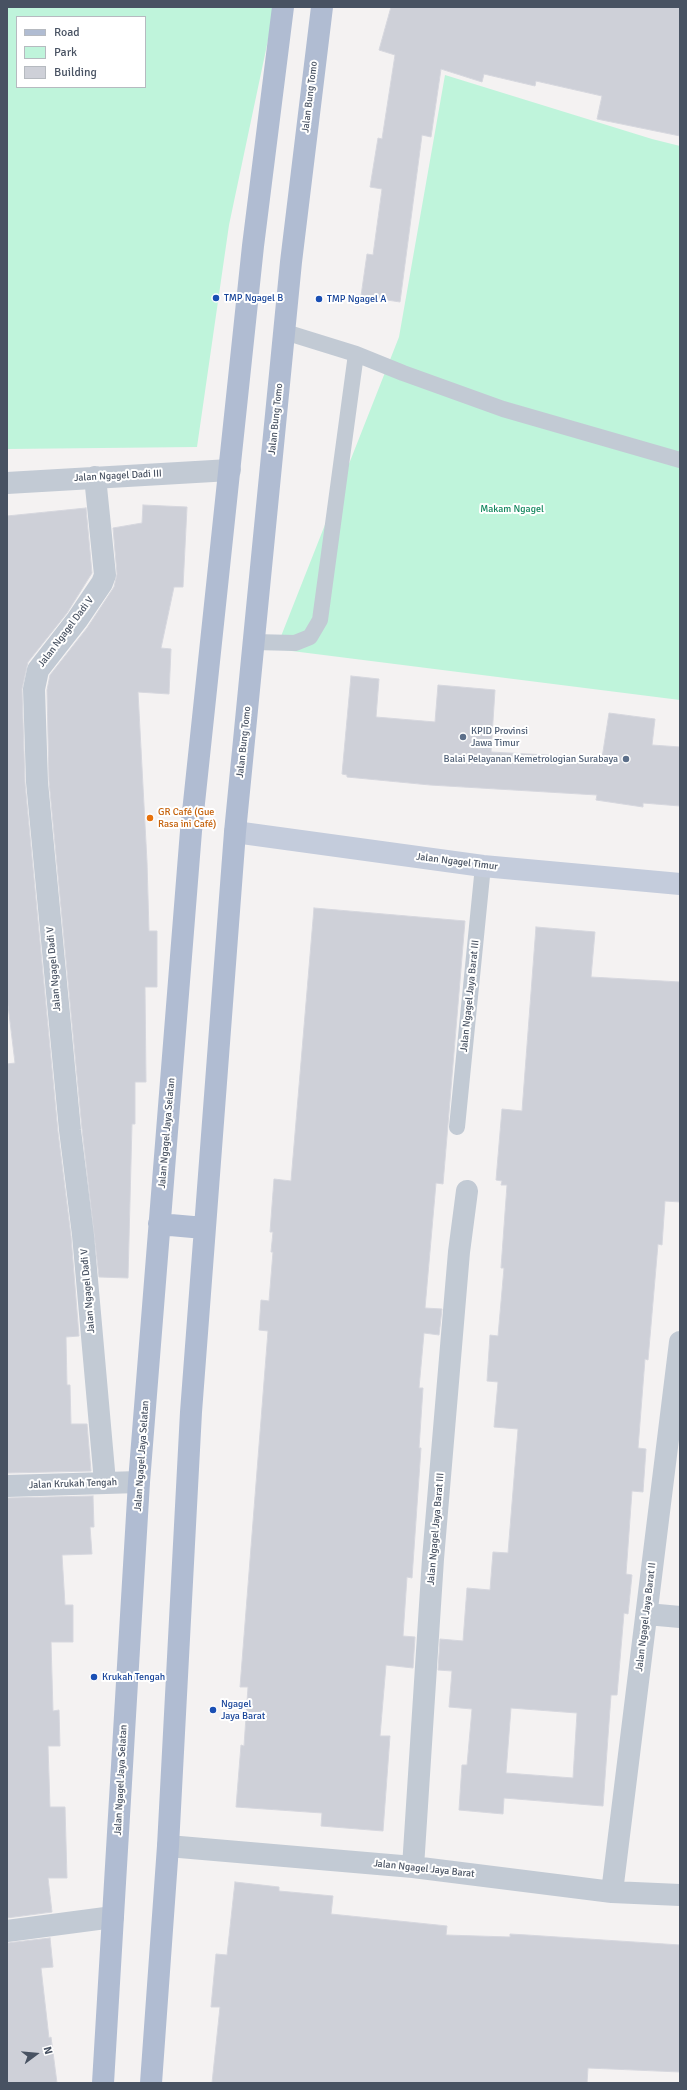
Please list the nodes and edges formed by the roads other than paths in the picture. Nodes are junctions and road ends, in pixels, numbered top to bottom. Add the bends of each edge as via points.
1 (283, 7) edge
2 (322, 7) edge
3 (284, 332) junction
4 (356, 354) junction
5 (680, 460) edge
6 (230, 470) junction
7 (95, 477) junction
8 (7, 483) edge
9 (254, 642) junction
10 (235, 832) junction
11 (483, 866) junction
12 (680, 884) edge
13 (457, 1127) dead end
14 (467, 1192) dead end
15 (159, 1224) junction
16 (204, 1228) junction
17 (680, 1342) edge
18 (105, 1482) junction
19 (140, 1482) junction
20 (7, 1486) edge
21 (646, 1614) junction
22 (680, 1617) edge
23 (168, 1846) junction
24 (413, 1867) junction
25 (612, 1892) junction
26 (680, 1895) edge
27 (113, 1917) junction
28 (7, 1931) edge
29 (103, 2083) edge
30 (151, 2083) edge

1 - 6 main road
2 - 3 main road, Jalan Bung Tomo via 307,118
3 - 4 lane
3 - 9 main road, Jalan Bung Tomo
4 - 5 lane via 503,409
4 - 9 lane via 320,620 310,637 295,643
6 - 7 street, Jalan Ngagel Dadi III
6 - 15 main road, Jalan Ngagel Jaya Selatan via 191,830
7 - 8 street, Jalan Ngagel Dadi III
7 - 18 street, Jalan Ngagel Dadi V via 105,575 77,620 38,670 34,689 37,782
9 - 10 main road, Jalan Bung Tomo
10 - 11 street, Jalan Ngagel Timur
10 - 16 main road
11 - 12 street, Jalan Ngagel Timur
11 - 13 lane, Jalan Ngagel Jaya Barat III
14 - 24 street, Jalan Ngagel Jaya Barat III via 459,1252 433,1559
15 - 16 main road
15 - 19 main road, Jalan Ngagel Jaya Selatan
16 - 23 main road via 190,1420
17 - 21 street, Jalan Ngagel Jaya Barat II
18 - 19 street, Jalan Krukah Tengah
18 - 20 street, Jalan Krukah Tengah
19 - 27 main road, Jalan Ngagel Jaya Selatan
21 - 22 street
21 - 25 street, Jalan Ngagel Jaya Barat II
23 - 24 street, Jalan Ngagel Jaya Barat
23 - 30 main road
24 - 25 street, Jalan Ngagel Jaya Barat
25 - 26 street, Jalan Ngagel Jaya Barat
27 - 28 street
27 - 29 main road, Jalan Ngagel Jaya Selatan

